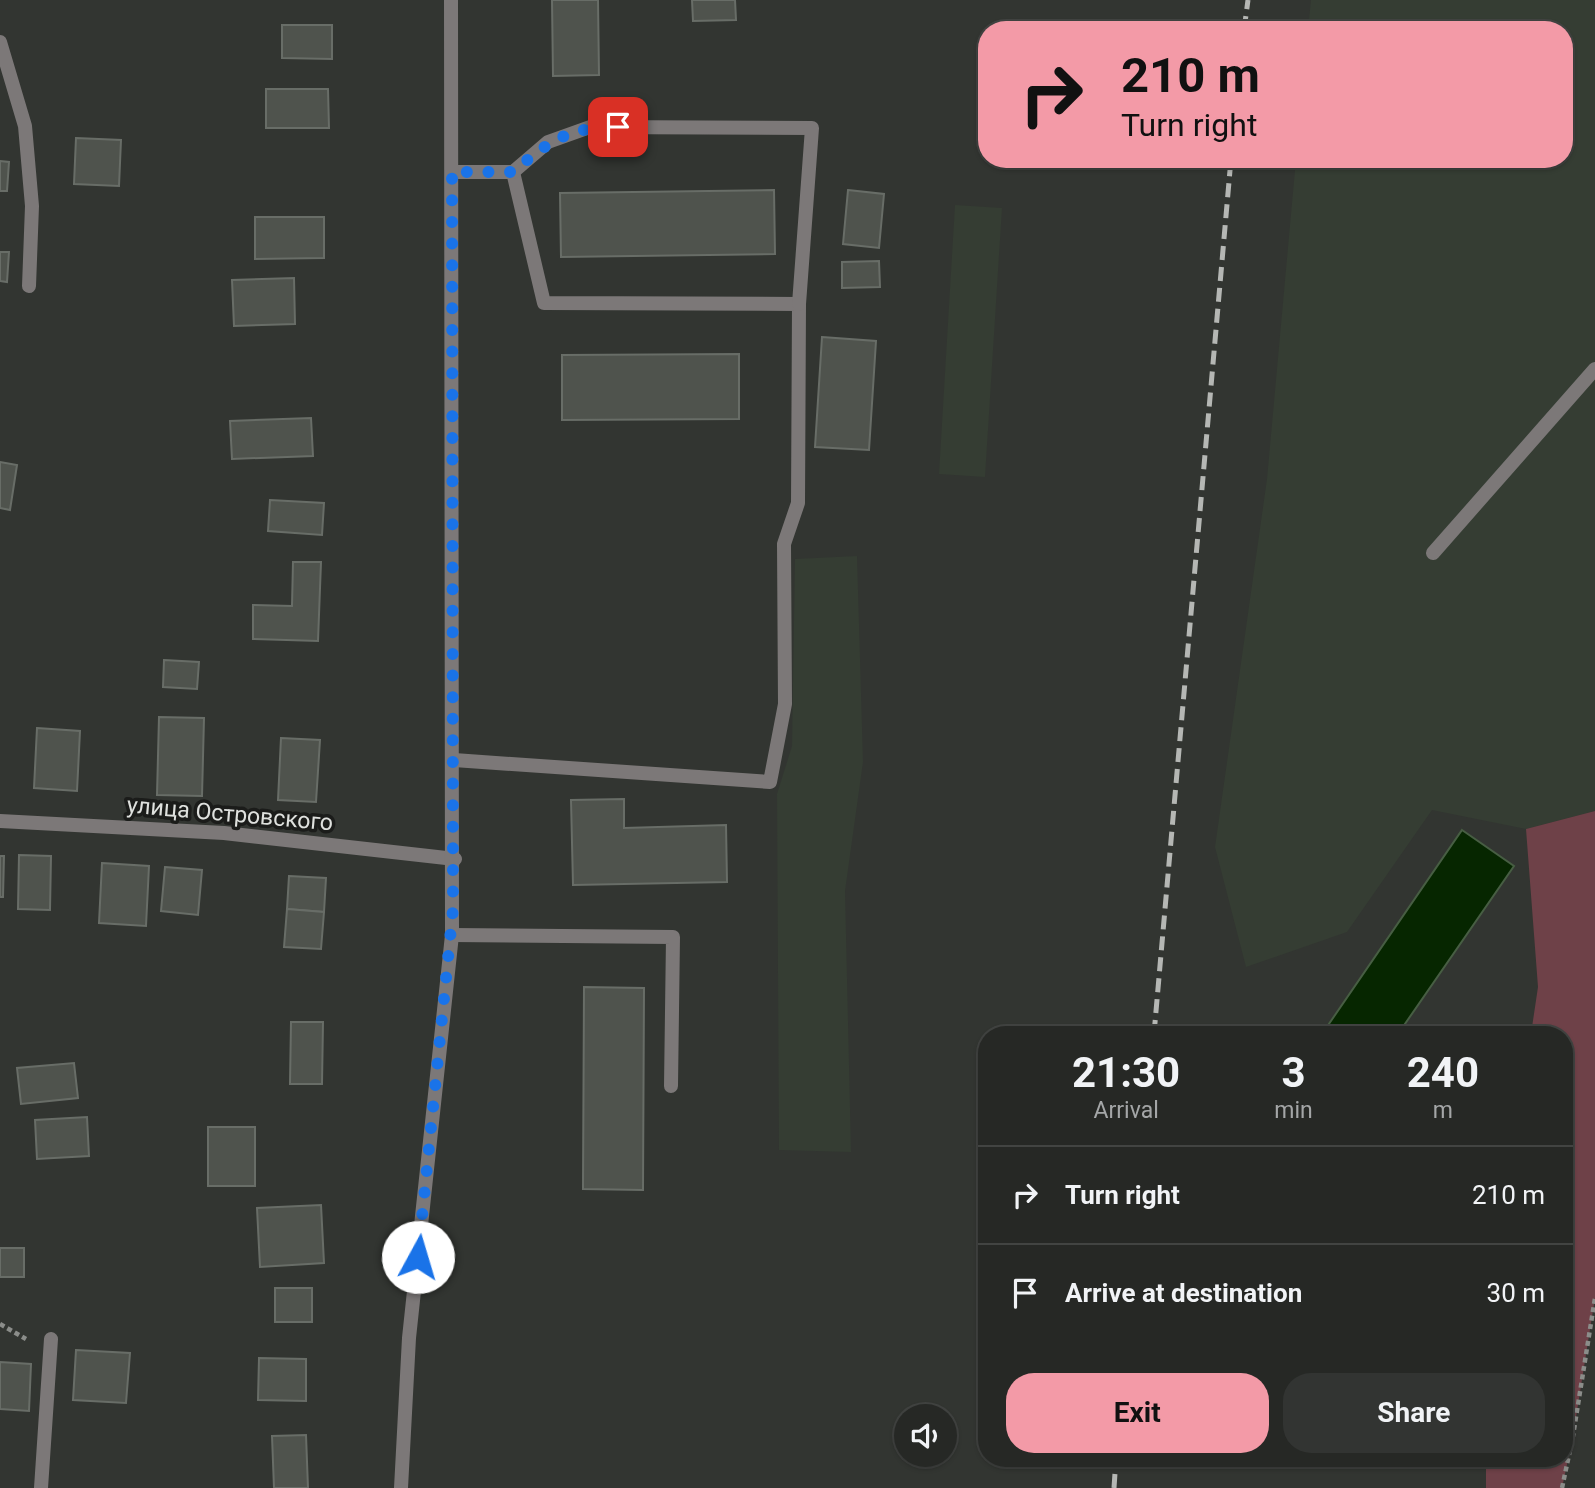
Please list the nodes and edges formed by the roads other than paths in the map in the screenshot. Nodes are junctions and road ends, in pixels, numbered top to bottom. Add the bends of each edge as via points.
1 (451, 0) edge
2 (0, 42) edge
3 (452, 172) junction
4 (513, 172) junction
5 (29, 286) dead end
6 (799, 304) junction
7 (1595, 369) edge
8 (1433, 553) dead end
9 (454, 760) junction
10 (0, 821) edge
11 (455, 859) junction
12 (452, 934) junction
13 (671, 1086) dead end
14 (51, 1339) dead end
15 (41, 1488) edge
16 (401, 1488) edge

1 - 3 street
2 - 5 street via 25,126 32,206
3 - 4 street
3 - 9 street
4 - 6 street via 544,303
4 - 6 street via 548,142 590,127 812,128
6 - 9 street via 799,503 784,544 785,704 771,782
7 - 8 street
9 - 11 street
10 - 11 street, улица Островского via 224,832
11 - 12 street
12 - 13 street via 673,937
12 - 16 street via 409,1338
14 - 15 street

